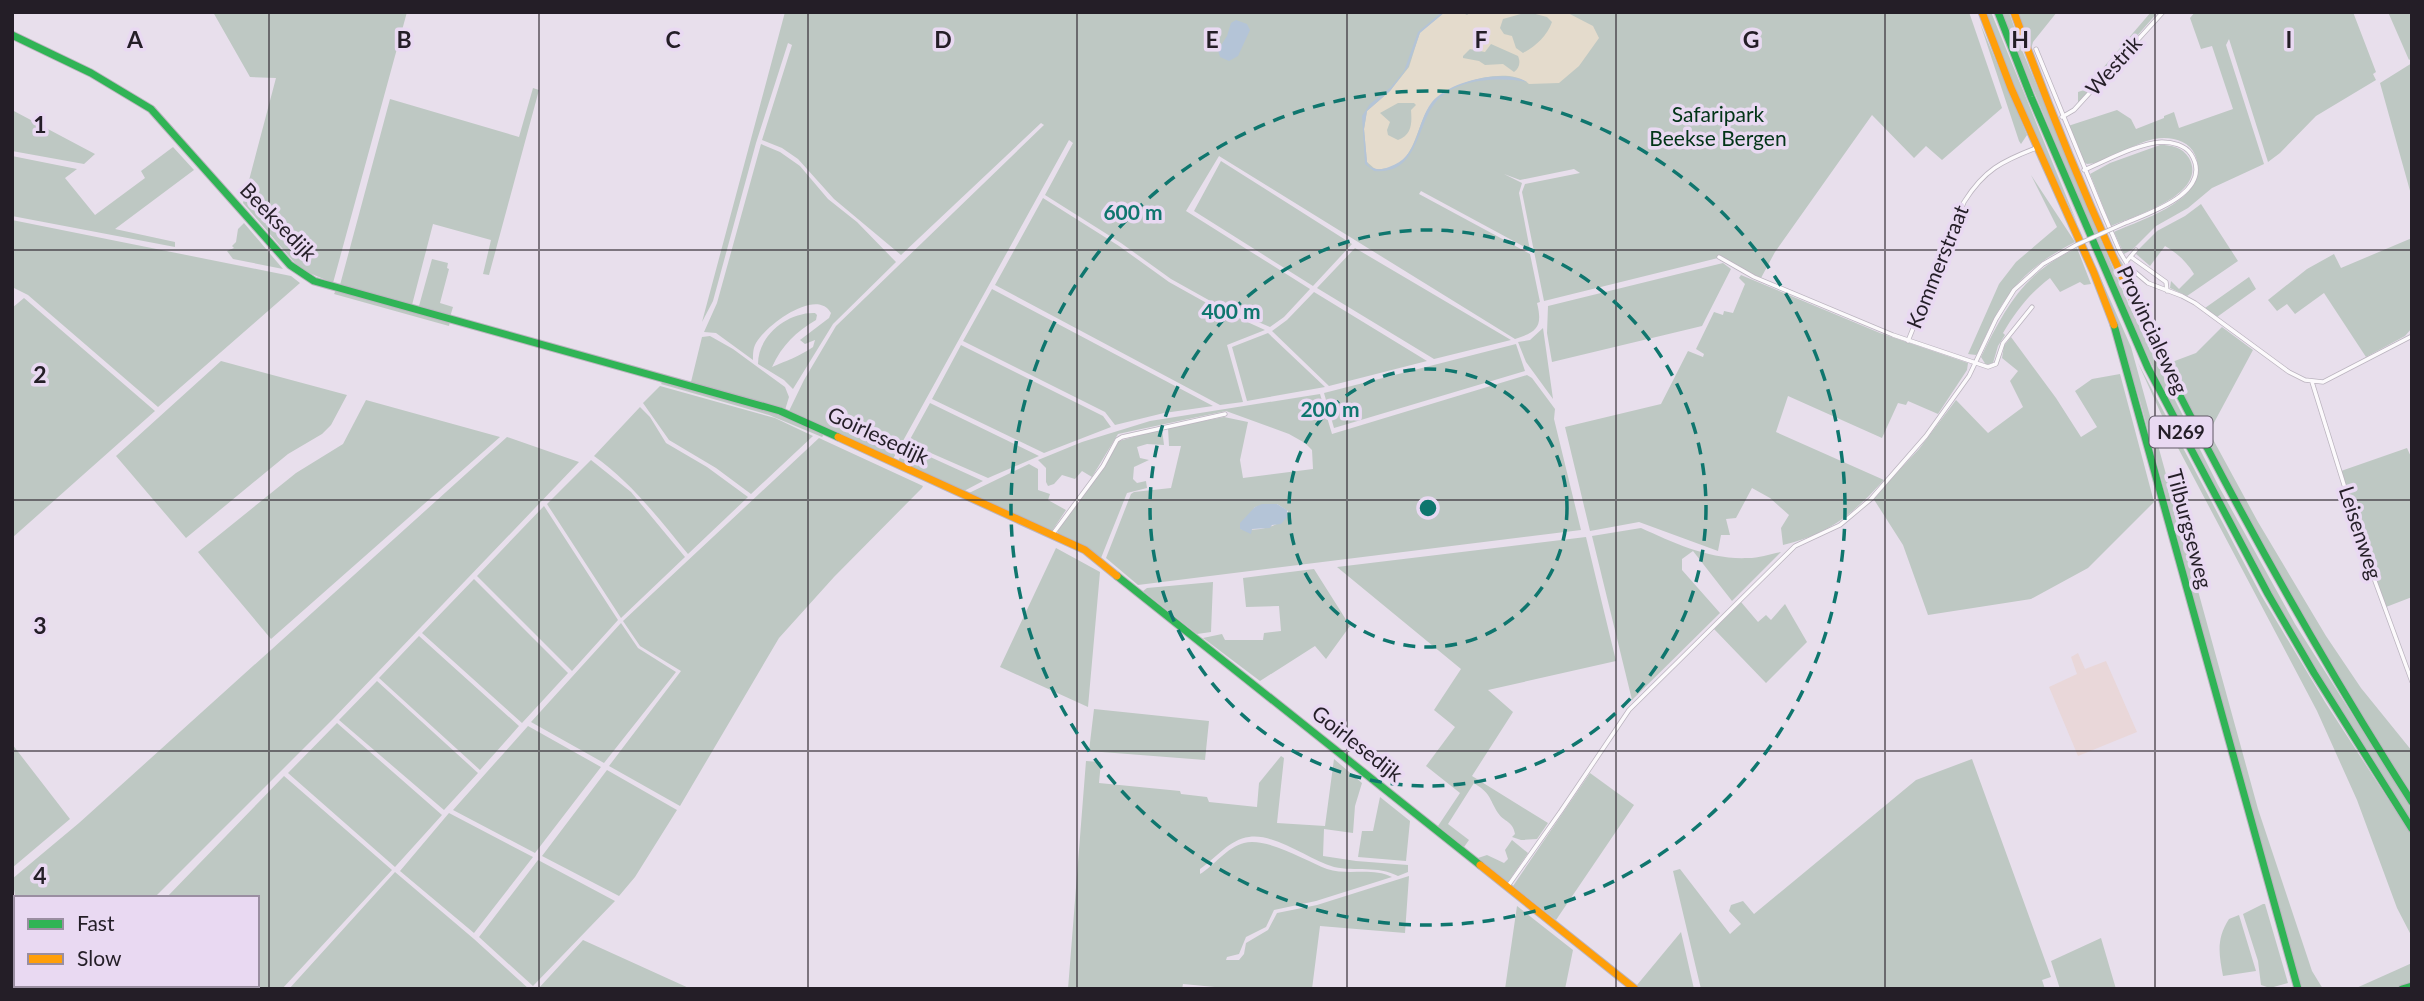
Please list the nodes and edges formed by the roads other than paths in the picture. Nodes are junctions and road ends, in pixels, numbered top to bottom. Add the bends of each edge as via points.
1 (1982, 12) edge
2 (1997, 12) edge
3 (2014, 12) edge
4 (2163, 12) edge
5 (12, 36) edge
6 (2036, 49) dead end
7 (2062, 117) junction
8 (2037, 148) junction
9 (2084, 170) junction
10 (2136, 250) dead end
11 (1719, 257) dead end
12 (2131, 257) junction
13 (2126, 262) junction
14 (2167, 291) junction
15 (2032, 307) dead end
16 (2412, 337) edge
17 (1908, 341) junction
18 (1976, 363) junction
19 (2312, 381) junction
20 (684, 384) joint
21 (1225, 414) dead end
22 (1052, 535) junction
23 (2412, 682) edge
24 (2412, 802) edge
25 (2412, 829) edge
26 (1508, 886) junction
27 (2412, 986) edge
28 (1635, 989) edge
29 (2298, 989) edge
30 (2402, 989) edge

1 - 8 main road, Tilburgseweg
2 - 25 main road, Provincialeweg / N269 via 2148,368 2274,605
3 - 24 main road, Provincialeweg / N269 via 2074,167 2162,361 2282,591
4 - 7 street, Westrik via 2074,110
5 - 20 main road, Beeksedijk via 91,73 151,109 290,265 306,277
6 - 7 street
7 - 9 street
8 - 17 street, Kommerstraat via 1994,167 1975,184
8 - 29 main road, Tilburgseweg via 2110,310
9 - 13 street
9 - 18 street, bridge via 2162,142 2190,152 2195,172 2182,196 2043,264 2014,290
10 - 12 street
11 - 17 street, Kommerstraat via 1771,285
12 - 13 street
12 - 14 street via 2166,282
13 - 14 street via 2139,277
14 - 19 street via 2187,298 2290,372
15 - 18 street via 2003,343 1996,365
16 - 19 street via 2343,374
17 - 18 street, Kommerstraat
18 - 26 street via 1926,436 1871,499 1840,525 1795,545 1629,709
19 - 23 street, Leisenweg via 2368,562
20 - 22 main road, Goirlesedijk via 780,411
21 - 22 street via 1117,440
22 - 26 main road, Goirlesedijk via 1101,562
26 - 28 main road, Goirlesedijk
27 - 30 main road

